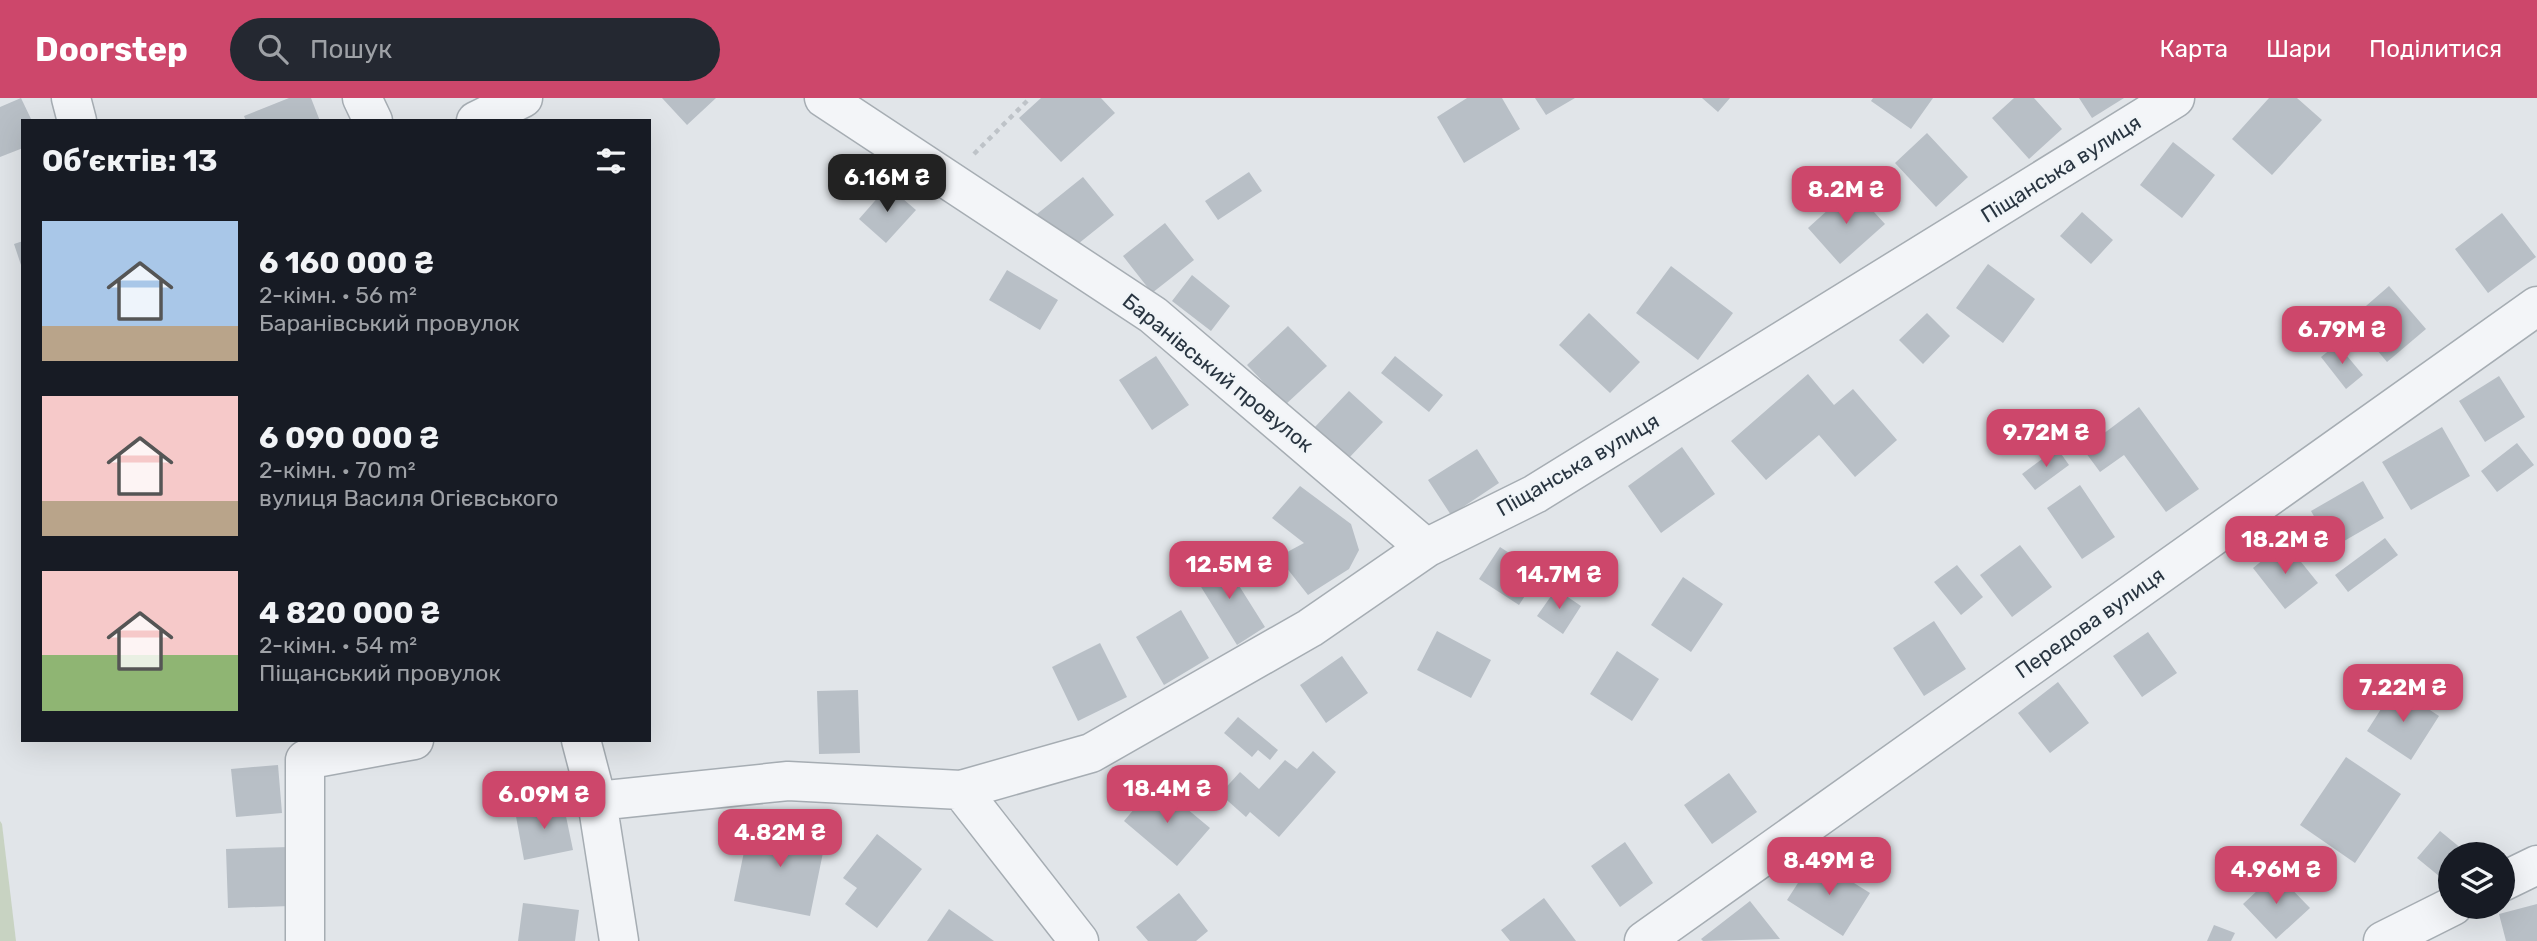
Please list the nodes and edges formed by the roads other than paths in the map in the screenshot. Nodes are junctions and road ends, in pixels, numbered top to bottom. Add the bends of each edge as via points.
1 (71, 98) edge
2 (362, 98) edge
3 (523, 98) edge
4 (824, 98) edge
5 (2175, 98) edge
6 (76, 119) edge
7 (372, 119) edge
8 (480, 119) edge
9 (2537, 306) edge
10 (1426, 548) junction
11 (403, 742) edge
12 (582, 742) edge
13 (961, 790) junction
14 (597, 801) junction
15 (2537, 865) edge
16 (2515, 876) edge
17 (2438, 914) edge
18 (305, 941) edge
19 (619, 941) edge
20 (1079, 941) edge
21 (1644, 941) edge
22 (2383, 941) edge

1 - 6 street
2 - 7 street
3 - 8 street
4 - 10 street, Баранівський провулок via 1153,315
5 - 10 street, Піщанська вулиця via 1535,494
9 - 21 street, Передова вулиця
10 - 13 street, Піщанська вулиця via 1310,628 1091,753
11 - 18 street via 305,760
12 - 14 street
13 - 14 street, Піщанська вулиця via 788,781
13 - 20 street
14 - 19 street
15 - 16 street
17 - 22 street

